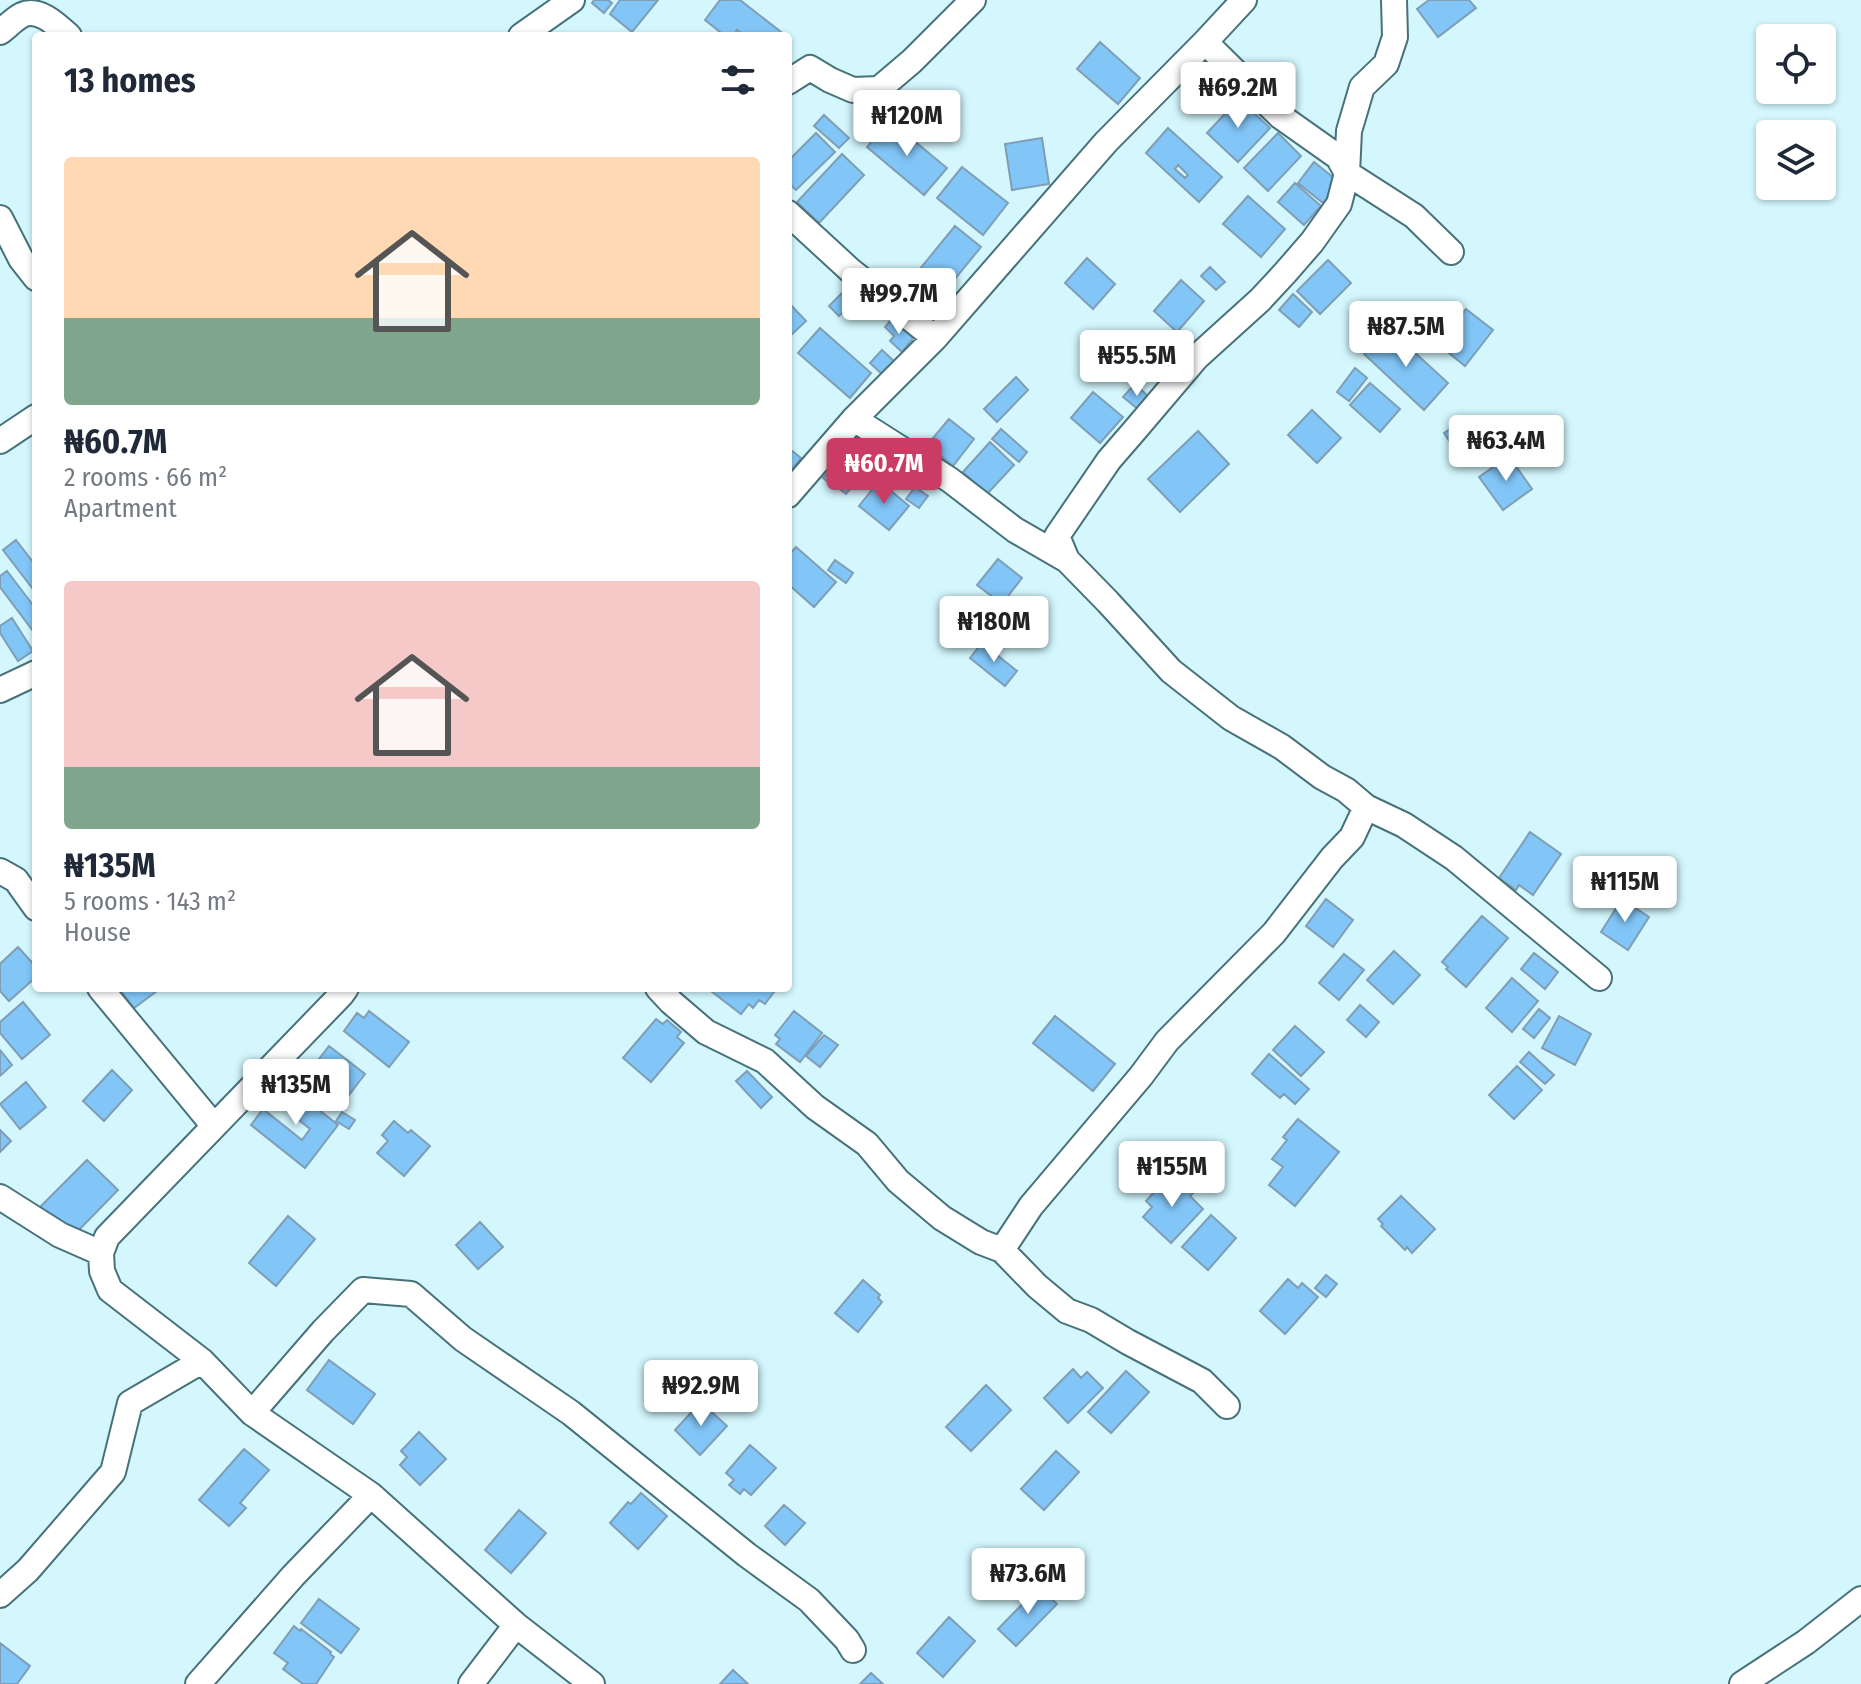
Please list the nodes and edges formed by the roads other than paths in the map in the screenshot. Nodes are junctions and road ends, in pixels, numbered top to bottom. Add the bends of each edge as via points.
1 (572, 0) edge
2 (973, 0) edge
3 (1244, 0) edge
4 (1394, 0) edge
5 (0, 32) edge
6 (65, 32) edge
7 (527, 32) edge
8 (1205, 42) junction
9 (792, 79) edge
10 (1347, 173) junction
11 (792, 217) edge
12 (0, 218) edge
13 (1451, 252) dead end
14 (32, 273) edge
15 (935, 338) junction
16 (854, 419) junction
17 (32, 420) edge
18 (0, 441) edge
19 (792, 489) edge
20 (1067, 560) junction
21 (32, 675) edge
22 (0, 690) edge
23 (1366, 807) junction
24 (0, 871) edge
25 (32, 902) edge
26 (1599, 978) dead end
27 (103, 992) edge
28 (342, 992) edge
29 (662, 992) edge
30 (214, 1126) junction
31 (0, 1197) edge
32 (1002, 1250) junction
33 (101, 1253) junction
34 (202, 1361) junction
35 (1227, 1406) dead end
36 (252, 1413) junction
37 (371, 1495) junction
38 (0, 1595) edge
39 (1861, 1599) edge
40 (516, 1625) junction
41 (853, 1650) dead end
42 (198, 1684) edge
43 (471, 1684) edge
44 (592, 1684) edge
45 (1742, 1684) edge

1 - 7 street
2 - 9 street via 879,89 853,90 810,68
3 - 8 street
4 - 10 street via 1395,37 1386,64 1362,87 1349,131
5 - 6 street via 23,14 35,13
8 - 10 street via 1280,116 1338,157
8 - 15 street via 1106,142
10 - 13 street via 1414,216
10 - 20 street via 1339,204 1312,242 1260,300 1197,357 1109,460 1057,536
11 - 15 street
12 - 14 street
15 - 16 street
16 - 19 street
16 - 20 street
17 - 18 street
20 - 23 street via 1171,671 1231,718
21 - 22 street
23 - 26 street via 1454,858
23 - 32 street via 1352,837 1274,933 1167,1041 1031,1206
24 - 25 street via 16,880
27 - 30 street
28 - 30 street
29 - 32 street via 706,1032 765,1061 815,1107 867,1144 898,1181 942,1218
30 - 33 street via 107,1237
31 - 33 street via 60,1235
32 - 35 street via 1067,1311 1202,1381
33 - 34 street via 110,1290
34 - 36 street
34 - 38 street via 130,1403 113,1472
36 - 37 street
36 - 41 street via 363,1290 411,1294 809,1600
37 - 40 street
37 - 42 street
39 - 45 street
40 - 43 street
40 - 44 street

